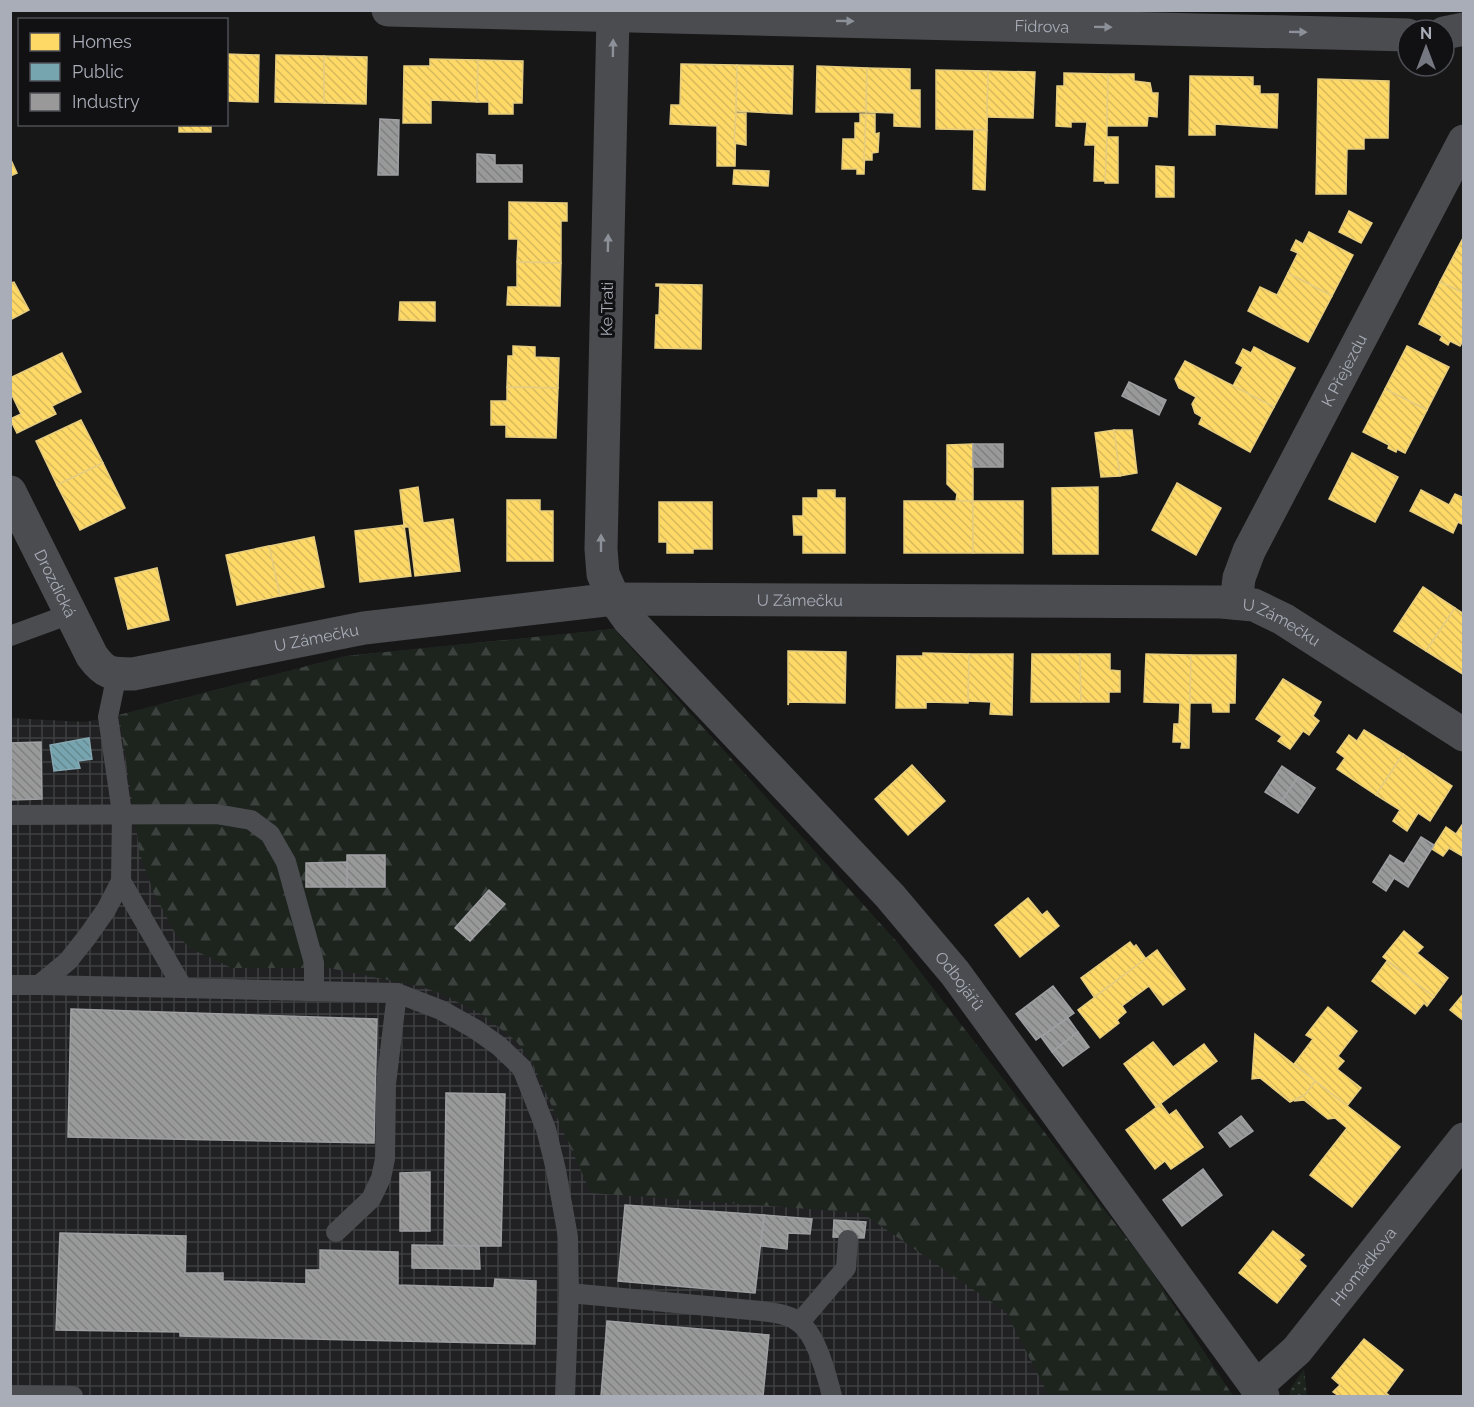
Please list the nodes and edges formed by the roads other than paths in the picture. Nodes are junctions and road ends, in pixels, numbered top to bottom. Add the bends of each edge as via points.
1 (388, 10) edge
2 (613, 16) junction
3 (1396, 35) edge
4 (1464, 141) edge
5 (10, 492) edge
6 (614, 599) junction
7 (1236, 603) junction
8 (70, 614) junction
9 (10, 636) edge
10 (111, 673) junction
11 (1464, 735) edge
12 (122, 813) junction
13 (10, 815) edge
14 (121, 880) junction
15 (10, 985) edge
16 (39, 985) junction
17 (183, 988) junction
18 (314, 991) junction
19 (397, 993) junction
20 (1464, 1138) edge
21 (336, 1232) dead end
22 (848, 1240) dead end
23 (569, 1293) junction
24 (800, 1322) junction
25 (1259, 1392) edge
26 (10, 1395) edge
27 (73, 1396) edge
28 (565, 1396) edge
29 (832, 1396) edge

1 - 2 street, Fidrova
2 -> 3 street, Fidrova
6 -> 2 street, Ke Trati via 603,574 601,549
4 - 7 street, K Přejezdu via 1249,551 1239,578
5 - 8 street, Drozdická
6 - 7 street, U Zámečku
6 - 10 street, U Zámečku via 364,628 133,674
6 - 25 street, Odbojářů via 629,621 925,935
7 - 11 street, U Zámečku via 1254,605 1283,619
8 - 9 lane
8 - 10 street, Drozdická via 92,656
10 - 12 lane via 108,717
12 - 13 lane
12 - 14 lane
12 - 18 lane via 216,814 251,820 270,834 286,861 314,963
14 - 16 lane via 87,937
14 - 17 lane
15 - 16 lane
16 - 17 lane
17 - 18 lane
18 - 19 lane
19 - 21 lane via 386,1084 381,1178 370,1199
19 - 23 lane via 441,1010 475,1029 522,1068 546,1129 556,1170 568,1237
20 - 25 street, Hromádkova via 1297,1350
22 - 24 lane via 846,1268
23 - 24 lane via 761,1311
23 - 28 lane
24 - 29 lane via 815,1344
26 - 27 lane

